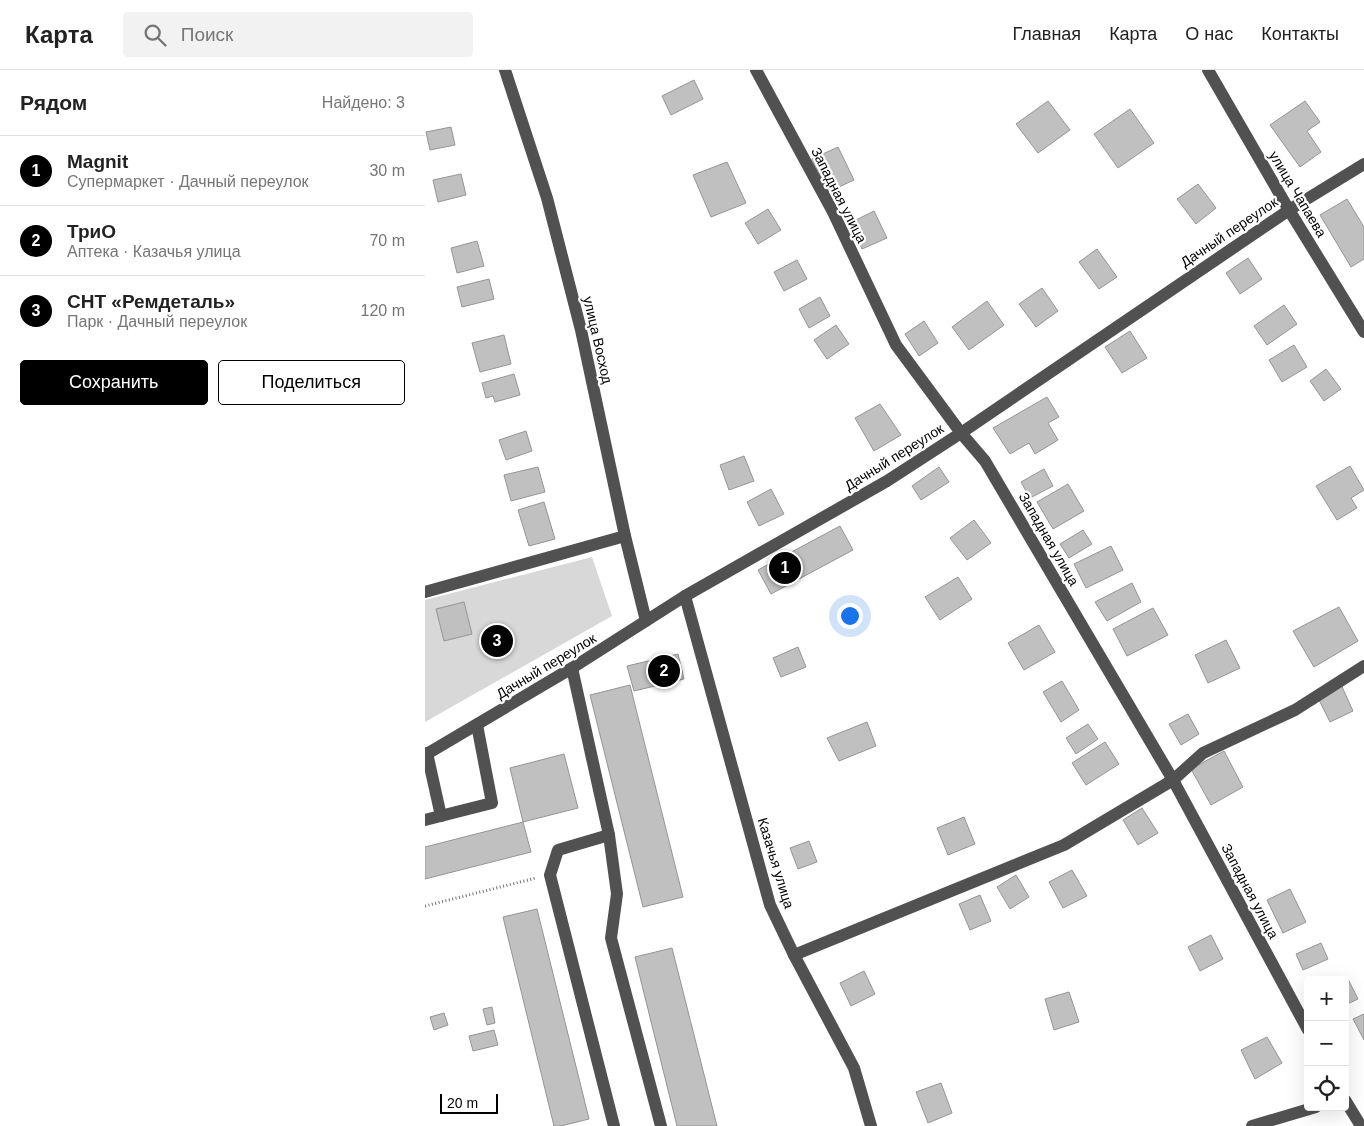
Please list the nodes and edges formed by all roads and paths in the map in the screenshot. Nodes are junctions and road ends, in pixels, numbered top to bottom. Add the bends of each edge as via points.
1 (505, 70) edge
2 (756, 70) edge
3 (1208, 70) edge
4 (1364, 164) edge
5 (1289, 210) junction
6 (1364, 332) edge
7 (961, 433) junction
8 (625, 536) junction
9 (425, 592) edge
10 (685, 596) junction
11 (646, 621) junction
12 (1364, 666) edge
13 (573, 668) junction
14 (477, 725) junction
15 (426, 754) edge
16 (1173, 780) junction
17 (441, 816) junction
18 (425, 820) edge
19 (609, 836) junction
20 (550, 874) junction
21 (425, 906) edge
22 (794, 956) junction
23 (1304, 1023) edge
24 (1349, 1106) edge
25 (1304, 1111) edge
26 (614, 1126) edge
27 (661, 1126) edge
28 (871, 1126) edge
29 (1252, 1126) edge
30 (1361, 1126) edge

1 - 8 street, улица Восход via 547,198 574,302
2 - 7 street, Западная улица via 833,212 897,345
3 - 5 street, улица Чапаева
4 - 5 street, Дачный переулок
5 - 6 street, улица Чапаева
5 - 7 street, Дачный переулок
7 - 10 street, Дачный переулок via 887,481
7 - 16 street, Западная улица via 985,461
8 - 9 street
8 - 11 street, улица Восход
10 - 11 street, Дачный переулок
10 - 22 street, Казачья улица via 770,905
11 - 13 street, Дачный переулок
12 - 16 street via 1295,710 1203,753
13 - 14 street, Дачный переулок
13 - 19 street
14 - 15 street, Дачный переулок
14 - 17 street via 492,803
15 - 17 street
16 - 22 street via 1064,845
16 - 23 street, Западная улица
17 - 18 street
19 - 20 street via 558,850
19 - 27 street via 617,894 611,938
20 - 21 path
20 - 26 street
22 - 28 street, Казачья улица via 854,1068
24 - 30 street
25 - 29 street

